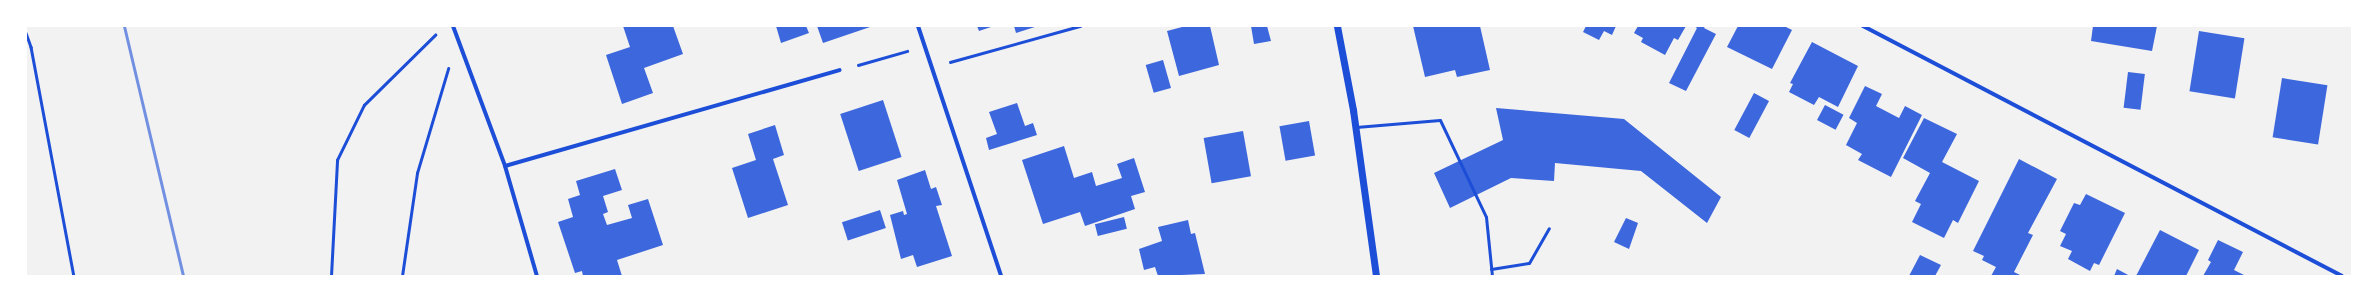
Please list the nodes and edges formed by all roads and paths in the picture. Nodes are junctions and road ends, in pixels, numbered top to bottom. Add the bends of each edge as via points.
1 (454, 26) edge
2 (918, 26) edge
3 (1080, 26) edge
4 (1336, 26) edge
5 (1863, 26) edge
6 (439, 31) dead end
7 (26, 33) edge
8 (925, 46) junction
9 (449, 63) dead end
10 (932, 67) junction
11 (840, 70) joint
12 (1356, 127) junction
13 (505, 166) junction
14 (1549, 228) dead end
15 (1491, 269) junction
16 (74, 276) edge
17 (331, 276) edge
18 (402, 276) edge
19 (538, 276) edge
20 (1001, 276) edge
21 (1376, 276) edge
22 (1492, 276) edge
23 (2342, 276) edge

1 - 13 street
2 - 8 street
3 - 10 path
4 - 12 street
5 - 23 street
6 - 17 path via 364,105 337,160
7 - 16 path via 31,47
8 - 10 street
8 - 11 path
9 - 18 path via 417,173
10 - 20 street
11 - 13 street
12 - 15 lane via 1440,120 1486,217
12 - 21 street
13 - 19 street
14 - 15 lane via 1529,264
15 - 22 lane

